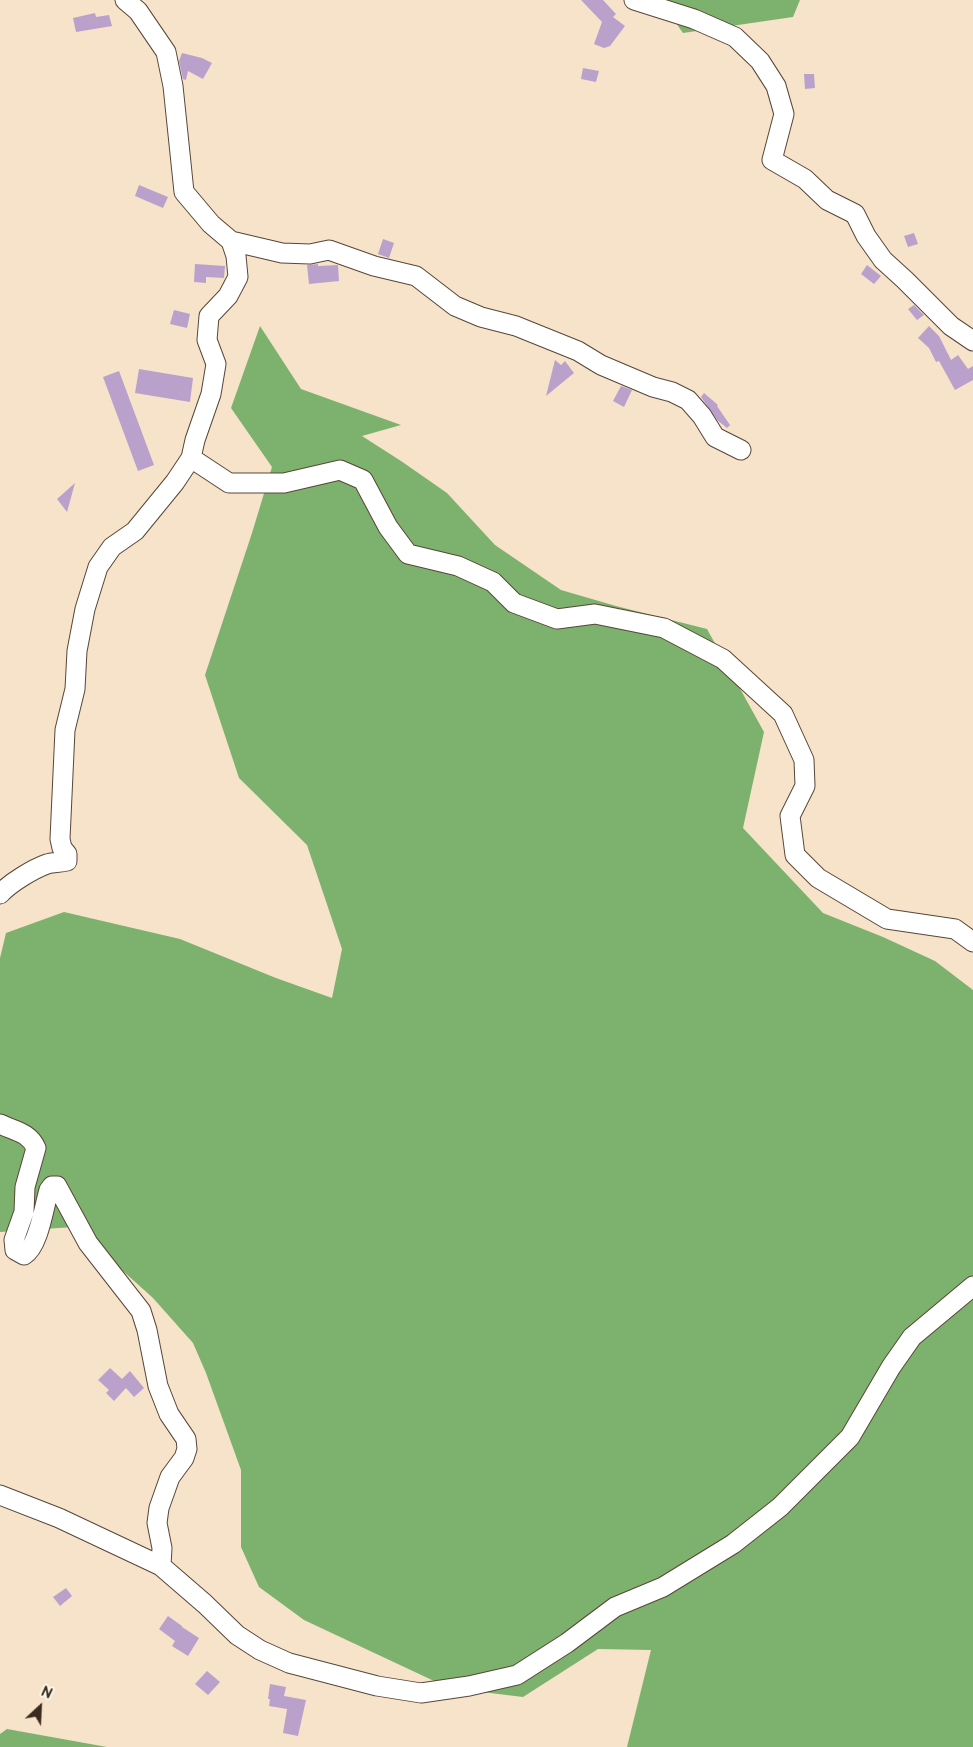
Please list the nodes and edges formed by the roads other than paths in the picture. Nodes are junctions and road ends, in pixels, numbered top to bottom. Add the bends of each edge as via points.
1 (125, 0) edge
2 (634, 0) edge
3 (231, 241) junction
4 (973, 341) edge
5 (741, 450) dead end
6 (191, 458) junction
7 (0, 894) edge
8 (973, 942) edge
9 (0, 1124) edge
10 (973, 1286) edge
11 (0, 1495) edge
12 (161, 1566) junction

1 - 3 street via 138,11 166,52 173,86 184,192 211,224
2 - 4 street via 694,19 735,37 760,61 776,86 784,114 772,160 805,179 827,200 854,214 883,260 951,326
3 - 5 street via 282,253 310,254 329,250 416,276 456,306 578,351 601,365 688,400 715,437
3 - 6 street via 238,277 228,296 209,316 207,340 216,364 211,394
6 - 7 street via 146,519 112,547 98,567 85,609 77,651 75,689 65,730 60,839 67,861 41,866
6 - 8 street via 229,483 284,483 340,470 363,480 388,527 408,554 458,566 493,582 514,603 557,619 595,614 664,628 723,659 783,714 804,760 805,786 790,816 795,855 818,878 887,919 956,929
9 - 12 street via 23,1133 36,1148 25,1187 24,1212 14,1240 15,1250 24,1255 28,1252 50,1190 57,1186 88,1243 141,1311 158,1386 186,1439 184,1458 170,1477 159,1508 157,1523 162,1548
10 - 12 street via 912,1337 850,1437 780,1507 733,1544 663,1587 615,1608 517,1675 421,1693 377,1686 289,1663 237,1635
11 - 12 street via 59,1518

